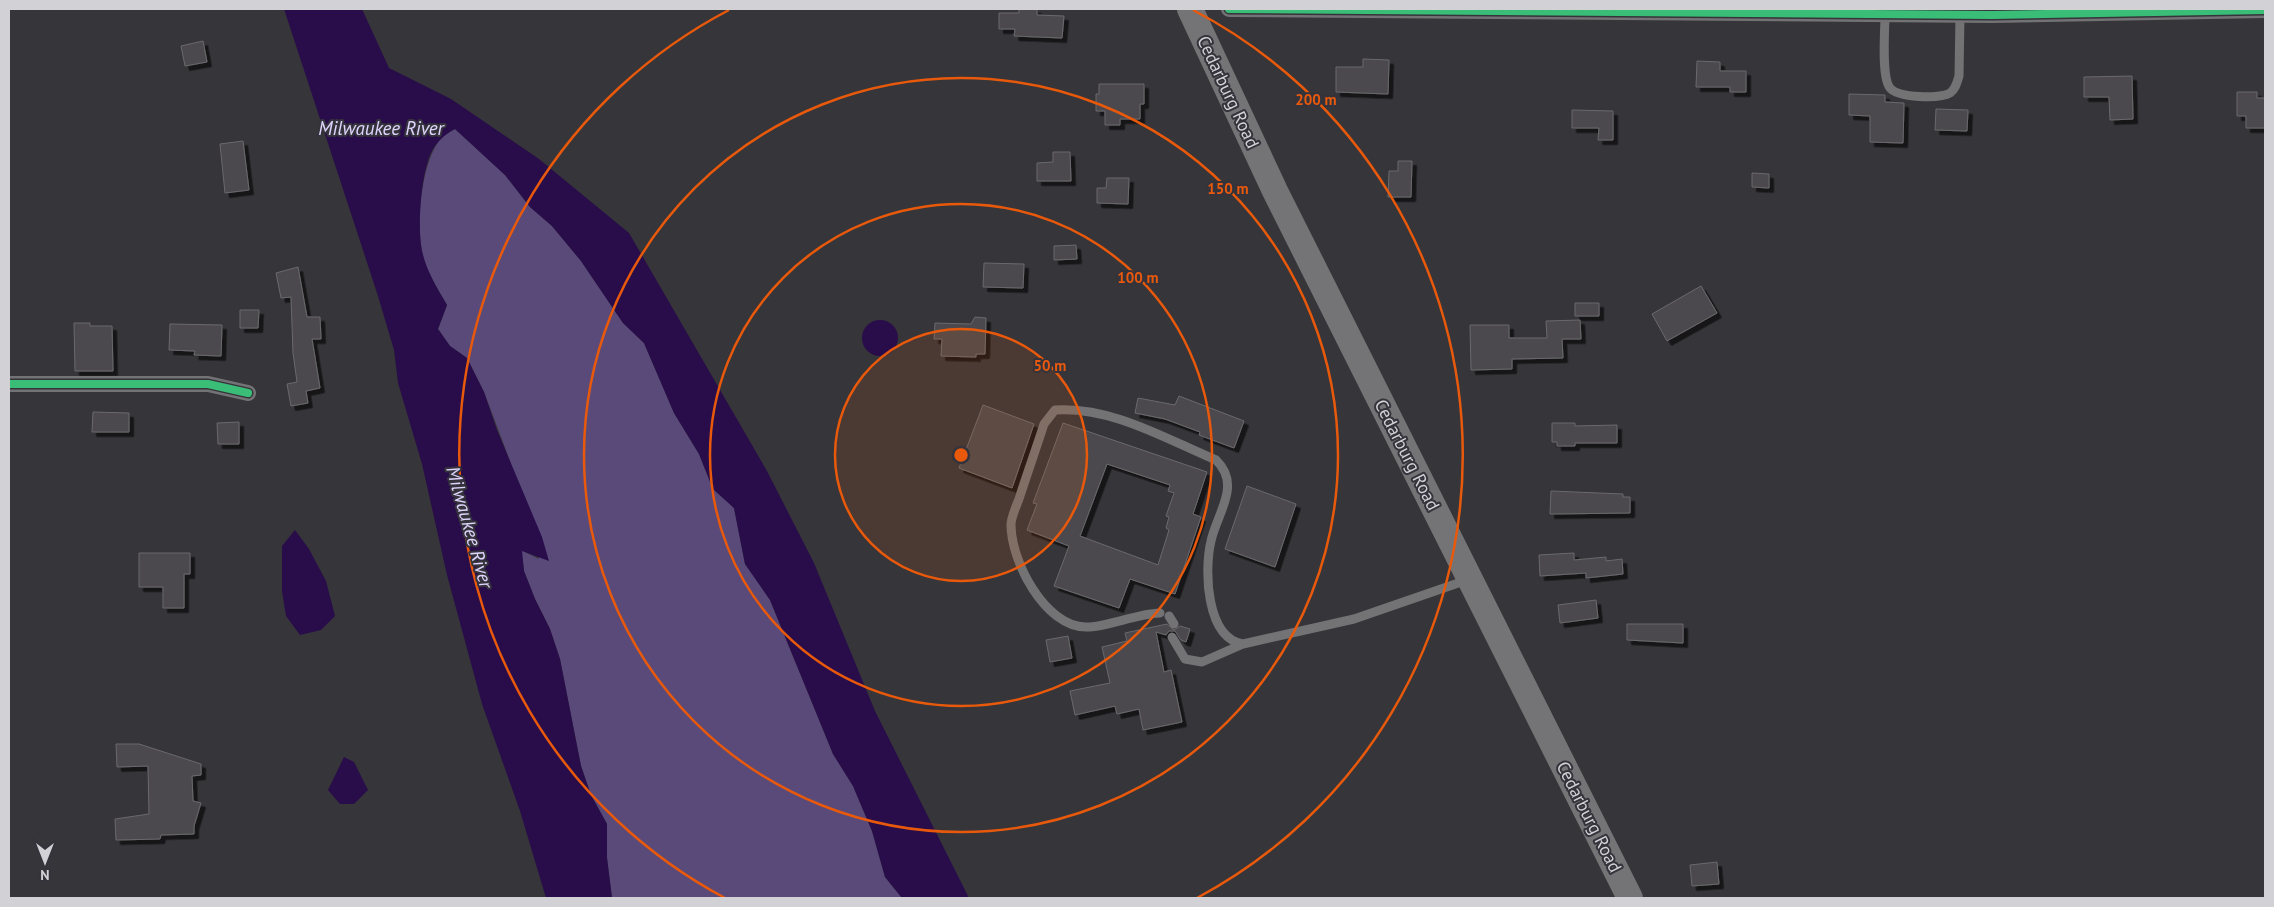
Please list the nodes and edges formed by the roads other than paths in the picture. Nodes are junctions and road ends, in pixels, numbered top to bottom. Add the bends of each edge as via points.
1 (1190, 9) edge
2 (1229, 9) edge
3 (2265, 10) edge
4 (1885, 15) junction
5 (1960, 15) junction
6 (9, 384) edge
7 (248, 393) dead end
8 (1470, 579) junction
9 (1168, 618) dead end
10 (1172, 638) dead end
11 (1243, 644) junction
12 (1630, 898) edge

1 - 8 main road, Cedarburg Road via 1275,191
2 - 4 street
3 - 5 street
4 - 5 street
4 - 5 lane via 1889,87 1895,93 1915,96 1944,96 1957,85
6 - 7 street via 208,384
8 - 11 lane via 1354,618
8 - 12 main road, Cedarburg Road
9 - 11 lane via 1148,613 1086,627 1067,623 1048,609 1030,586 1017,554 1011,524 1044,424 1055,410 1071,409 1122,420 1216,460 1224,468 1228,479 1227,497 1210,542 1208,594 1216,624 1233,642
10 - 11 lane via 1185,659 1202,662

